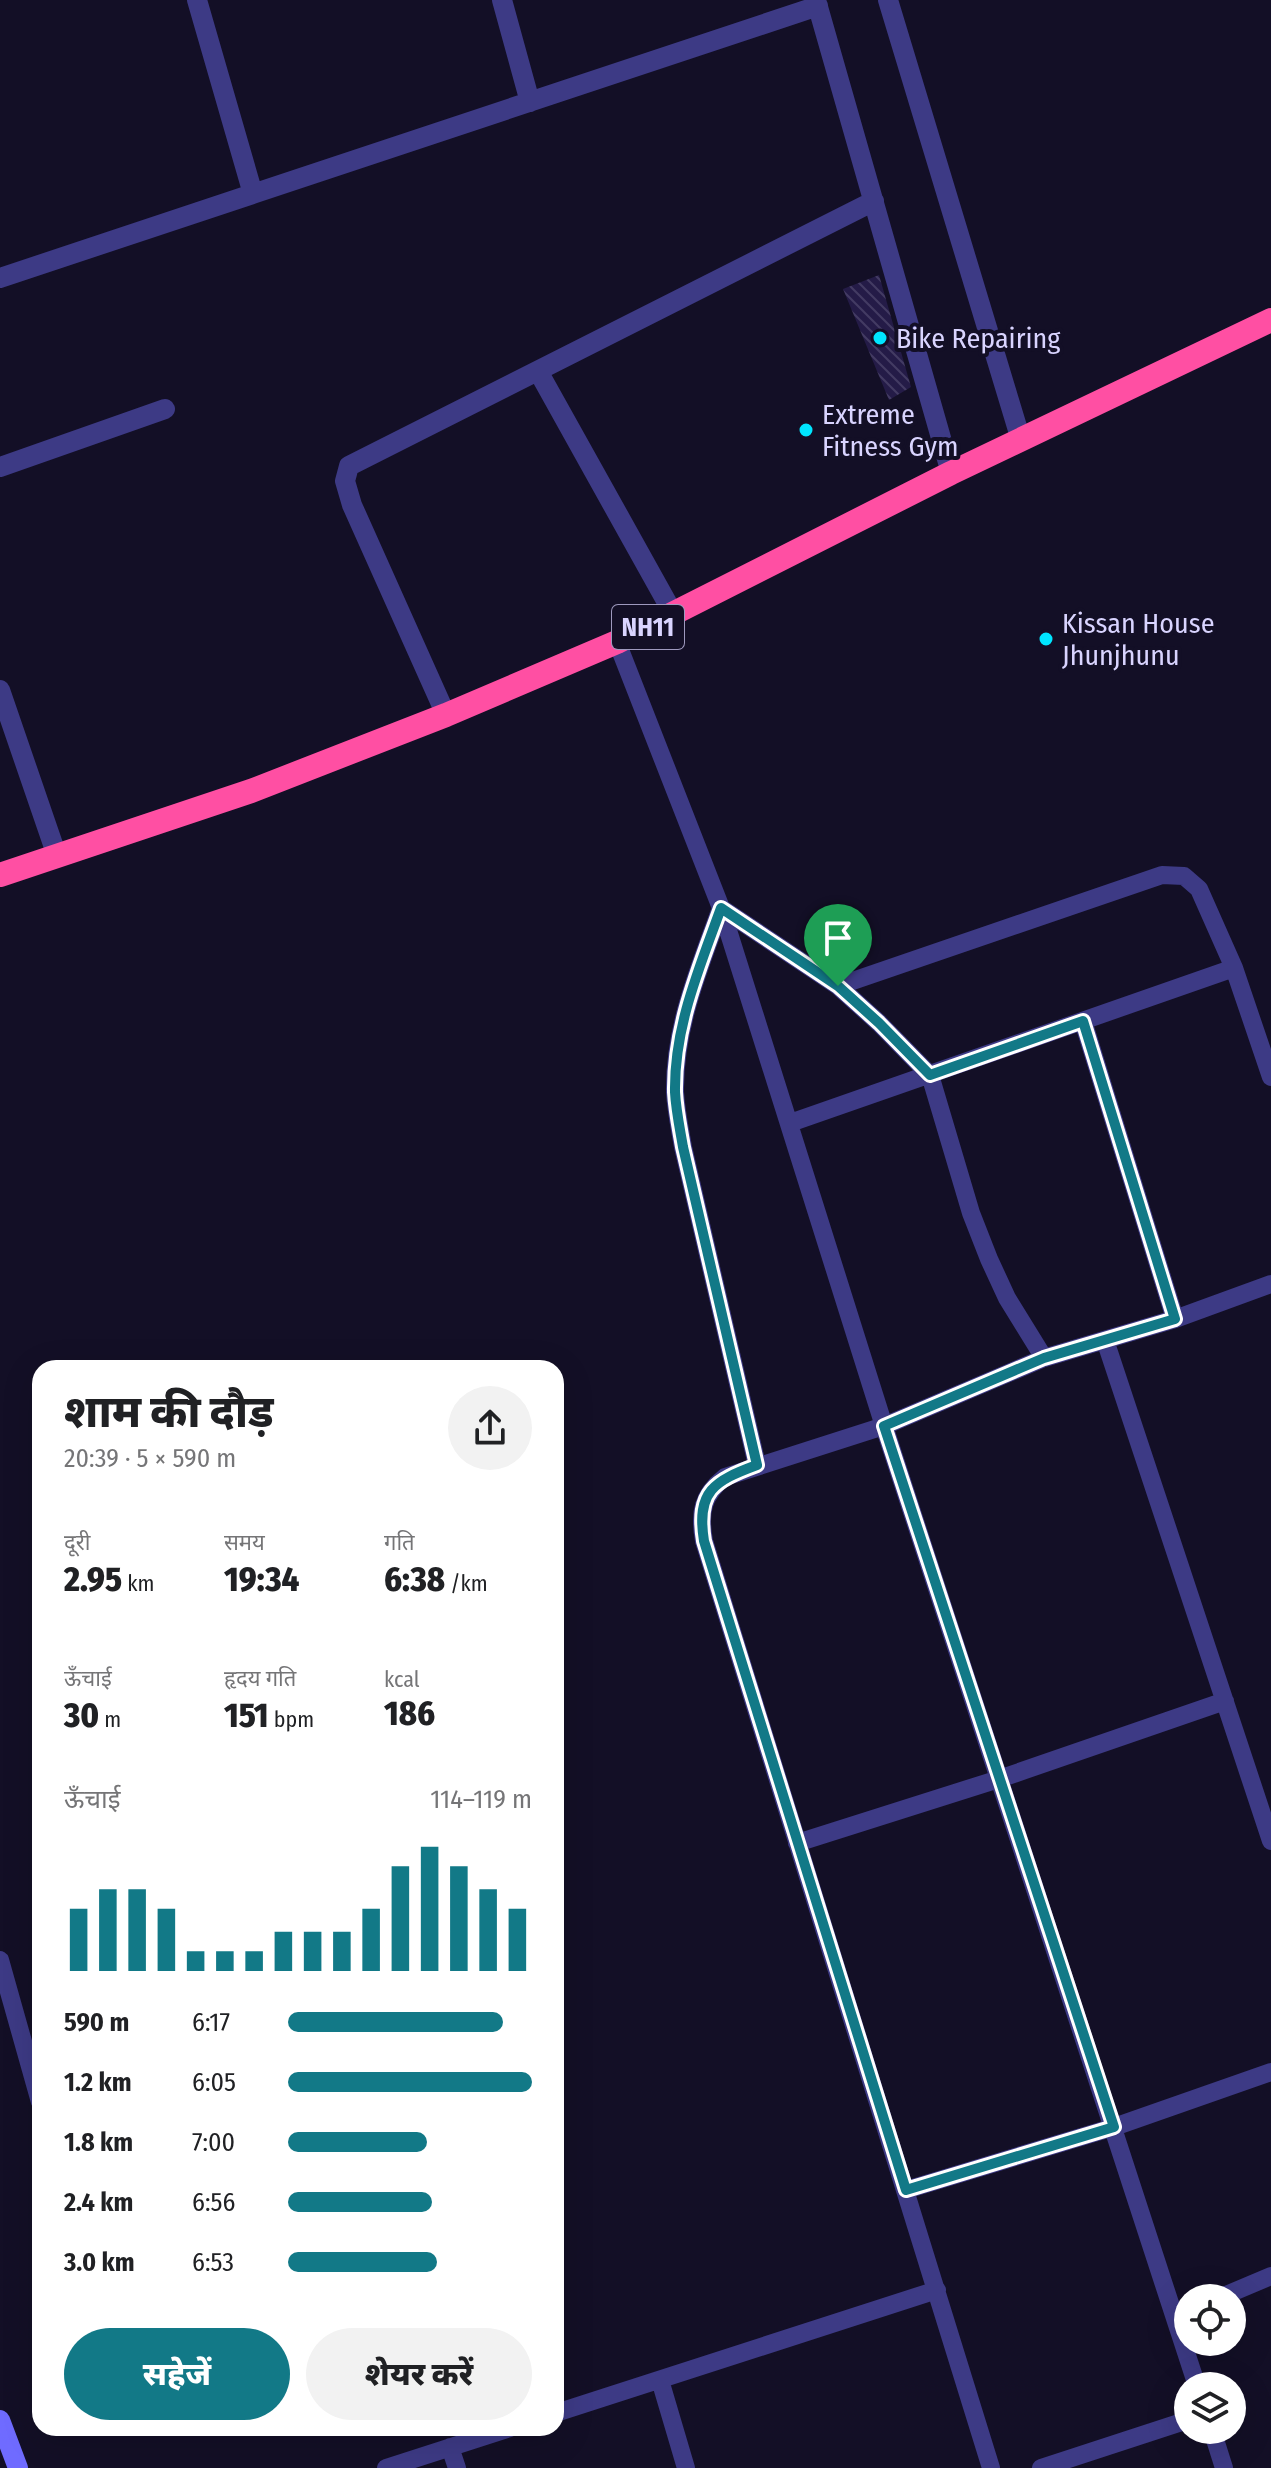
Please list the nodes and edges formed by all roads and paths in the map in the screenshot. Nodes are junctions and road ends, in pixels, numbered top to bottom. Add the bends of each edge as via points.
1 (197, 0) edge
2 (502, 0) edge
3 (888, 0) edge
4 (817, 3) edge
5 (530, 102) junction
6 (253, 194) junction
7 (874, 201) junction
8 (0, 278) edge
9 (1271, 320) edge
10 (538, 371) junction
11 (165, 409) dead end
12 (1021, 440) junction
13 (0, 467) edge
14 (951, 473) junction
15 (674, 615) junction
16 (617, 642) junction
17 (0, 690) edge
18 (446, 715) junction
19 (57, 856) junction
20 (0, 875) edge
21 (721, 908) junction
22 (1234, 968) junction
23 (838, 986) junction
24 (1083, 1021) junction
25 (930, 1075) junction
26 (1271, 1077) edge
27 (790, 1123) junction
28 (1271, 1284) edge
29 (1175, 1319) junction
30 (1105, 1340) junction
31 (1044, 1358) junction
32 (884, 1426) junction
33 (757, 1465) junction
34 (1225, 1701) junction
35 (999, 1779) junction
36 (1271, 1841) edge
37 (797, 1843) junction
38 (0, 1960) edge
39 (1271, 2072) edge
40 (32, 2074) edge
41 (1114, 2127) junction
42 (906, 2190) junction
43 (1271, 2276) edge
44 (1246, 2287) edge
45 (937, 2290) junction
46 (1174, 2292) edge
47 (660, 2380) junction
48 (564, 2410) edge
49 (0, 2420) edge
50 (1174, 2425) edge
51 (485, 2436) edge
52 (1216, 2444) edge
53 (450, 2447) junction
54 (18, 2468) edge
55 (386, 2468) edge
56 (457, 2468) edge
57 (686, 2468) edge
58 (991, 2468) edge
59 (1041, 2468) edge
60 (1224, 2468) edge

1 - 6 street
2 - 5 street
3 - 12 street
4 - 5 street
4 - 7 street
5 - 6 street
6 - 8 street
7 - 10 street
7 - 14 street
9 - 12 highway, NH11
10 - 15 street
10 - 18 street via 360,459 345,472 352,505
11 - 13 street
12 - 14 highway, NH11
14 - 15 highway, NH11
15 - 16 highway, NH11
16 - 18 highway, NH11
16 - 21 lane
17 - 19 street
18 - 19 highway, NH11 via 251,791
19 - 20 highway, NH11
21 - 23 lane
21 - 27 lane
21 - 33 lane via 686,1008 677,1045 675,1095
22 - 23 lane via 1199,889 1173,874
22 - 24 lane
22 - 26 lane
23 - 25 lane
24 - 25 lane
24 - 29 lane
25 - 27 lane
25 - 31 lane via 989,1259
27 - 32 lane
28 - 29 lane
29 - 30 lane
30 - 31 lane
30 - 34 lane
31 - 32 lane
32 - 33 lane
32 - 35 lane
33 - 37 lane via 712,1488 700,1521
34 - 35 lane
34 - 36 lane
35 - 37 lane
35 - 41 lane
37 - 42 lane
38 - 40 lane
39 - 41 lane
41 - 42 lane
41 - 46 lane
42 - 45 lane
43 - 44 lane
45 - 47 lane
45 - 58 lane
47 - 48 lane
47 - 57 lane
49 - 54 street
50 - 59 lane
51 - 53 lane
52 - 60 lane
53 - 55 lane
53 - 56 lane

